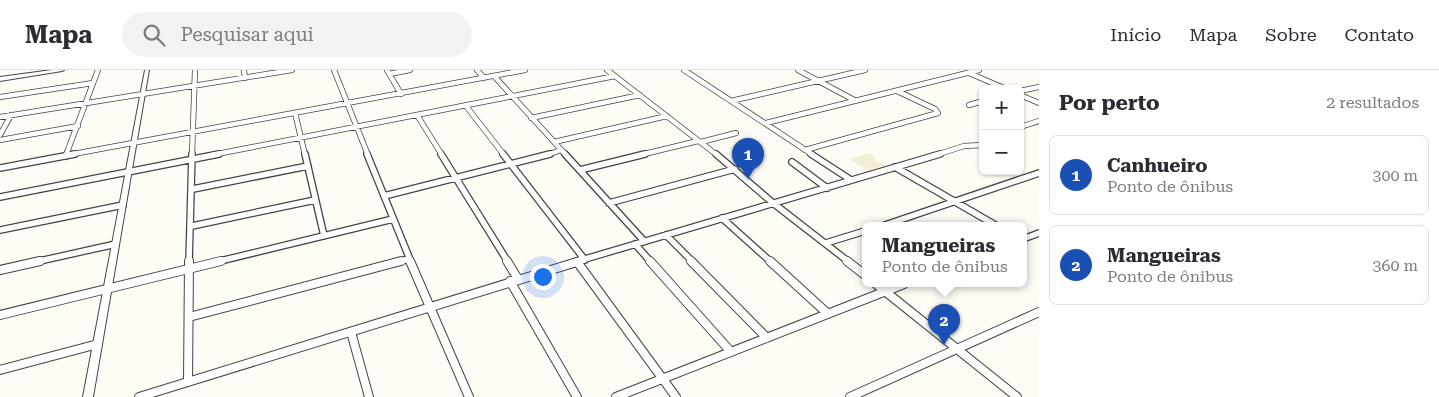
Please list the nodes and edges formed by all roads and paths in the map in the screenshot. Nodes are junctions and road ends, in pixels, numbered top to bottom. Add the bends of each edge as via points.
1 (62, 70) edge
2 (98, 70) edge
3 (147, 70) edge
4 (195, 70) edge
5 (244, 70) edge
6 (292, 70) edge
7 (334, 70) edge
8 (410, 70) edge
9 (477, 70) edge
10 (525, 70) edge
11 (607, 70) edge
12 (687, 70) edge
13 (798, 70) edge
14 (865, 70) edge
15 (979, 70) edge
16 (46, 71) edge
17 (388, 72) edge
18 (969, 73) junction
19 (494, 76) junction
20 (615, 76) junction
21 (245, 78) junction
22 (484, 78) junction
23 (0, 79) edge
24 (818, 80) junction
25 (93, 83) junction
26 (997, 85) edge
27 (194, 86) junction
28 (1039, 87) edge
29 (897, 91) junction
30 (1024, 92) edge
31 (142, 94) junction
32 (401, 94) junction
33 (640, 95) junction
34 (1024, 95) edge
35 (512, 96) junction
36 (0, 97) edge
37 (731, 101) junction
38 (856, 101) junction
39 (979, 102) edge
40 (87, 103) junction
41 (1039, 103) edge
42 (347, 104) junction
43 (969, 105) dead end
44 (466, 106) junction
45 (296, 113) junction
46 (11, 115) junction
47 (417, 115) junction
48 (667, 116) junction
49 (0, 117) edge
50 (532, 118) junction
51 (1039, 121) edge
52 (766, 123) junction
53 (78, 126) junction
54 (1024, 126) edge
55 (355, 127) junction
56 (193, 132) junction
57 (736, 133) dead end
58 (0, 135) edge
59 (300, 138) junction
60 (0, 140) edge
61 (699, 141) junction
62 (554, 142) junction
63 (134, 144) junction
64 (979, 145) edge
65 (561, 150) junction
66 (805, 150) junction
67 (66, 156) junction
68 (193, 159) junction
69 (792, 162) dead end
70 (512, 165) junction
71 (308, 166) junction
72 (896, 167) junction
73 (0, 168) edge
74 (735, 169) junction
75 (580, 170) junction
76 (130, 172) junction
77 (1039, 173) edge
78 (456, 178) junction
79 (851, 180) junction
80 (828, 188) junction
81 (193, 190) junction
82 (384, 196) junction
83 (0, 197) edge
84 (315, 200) junction
85 (955, 202) junction
86 (609, 203) junction
87 (773, 203) junction
88 (123, 205) junction
89 (722, 218) junction
90 (393, 219) junction
91 (894, 222) edge
92 (990, 222) edge
93 (192, 226) junction
94 (0, 230) edge
95 (862, 232) edge
96 (1039, 233) edge
97 (666, 234) junction
98 (324, 236) junction
99 (1027, 238) edge
100 (644, 242) junction
101 (116, 244) junction
102 (636, 244) junction
103 (826, 244) junction
104 (409, 259) junction
105 (582, 262) junction
106 (189, 269) junction
107 (0, 270) edge
108 (862, 273) edge
109 (514, 280) junction
110 (880, 287) edge
111 (896, 287) edge
112 (107, 289) junction
113 (885, 291) junction
114 (428, 306) junction
115 (1039, 312) edge
116 (827, 313) junction
117 (0, 315) edge
118 (189, 317) junction
119 (351, 332) junction
120 (767, 338) junction
121 (98, 344) junction
122 (957, 350) junction
123 (731, 352) junction
124 (0, 370) edge
125 (663, 379) junction
126 (188, 382) junction
127 (88, 397) edge
128 (139, 397) edge
129 (368, 397) edge
130 (469, 397) edge
131 (577, 397) edge
132 (616, 397) edge
133 (676, 397) edge
134 (850, 397) edge
135 (1017, 397) edge

1 - 16 street
2 - 25 street
3 - 31 street
4 - 27 street
5 - 21 street
6 - 21 street
7 - 42 street
8 - 17 street
9 - 22 street
10 - 19 street
11 - 20 street
12 - 37 street
13 - 24 street
14 - 24 street
15 - 18 street
16 - 23 street
17 - 32 street
18 - 26 street
18 - 29 street
19 - 22 street
19 - 35 street
20 - 33 street
20 - 35 street
21 - 27 street
22 - 32 street
24 - 37 street
24 - 38 street
25 - 36 street
25 - 40 street
27 - 31 street
27 - 56 street
28 - 30 street
29 - 38 street
29 - 66 street via 938,113
31 - 40 street
31 - 63 street
32 - 42 street
33 - 48 street
33 - 50 street
34 - 41 street
35 - 44 street
35 - 50 street
37 - 52 street
38 - 52 street
39 - 43 street
40 - 46 street
40 - 53 street
42 - 45 street
42 - 55 street
44 - 47 street
44 - 70 street
45 - 56 street
45 - 59 street
46 - 49 street
46 - 58 street
47 - 55 street
47 - 78 street
48 - 61 street
48 - 62 street
50 - 62 street
51 - 54 street
52 - 66 street
53 - 60 street
53 - 67 street
55 - 59 street
55 - 82 street
56 - 63 street
56 - 68 street
57 - 61 street
59 - 68 street
59 - 71 street
61 - 74 street
61 - 75 street
62 - 65 street
63 - 67 street
63 - 76 street
64 - 72 street via 964,146
65 - 70 street
65 - 75 street
66 - 79 street
67 - 73 street
68 - 76 street
68 - 81 street
69 - 80 street
70 - 78 street
70 - 105 street
71 - 81 street
71 - 84 street
72 - 79 street
72 - 85 street
74 - 86 street
74 - 87 street
75 - 86 street
76 - 83 street
76 - 88 street
77 - 85 street
78 - 82 street
78 - 109 street
79 - 80 street
80 - 87 street
81 - 93 street
82 - 90 street
84 - 93 street
84 - 98 street
85 - 91 street
85 - 92 street
86 - 100 street
87 - 89 street
87 - 103 street
88 - 94 street
88 - 101 street
89 - 97 street
89 - 116 street
90 - 98 street
90 - 104 street
93 - 106 street
95 - 103 street
96 - 99 street
97 - 100 street
97 - 120 street
98 - 106 street
100 - 102 street
101 - 107 street
101 - 112 street
102 - 105 street
102 - 123 street
103 - 108 street
104 - 114 street
104 - 118 street
105 - 109 street
105 - 125 street
106 - 112 street
106 - 118 street
109 - 114 street
109 - 131 street
110 - 113 street
111 - 113 street
112 - 117 street
112 - 121 street
113 - 116 street
113 - 122 street
114 - 119 street
114 - 130 street
115 - 122 street
116 - 120 street
118 - 126 street
119 - 126 street
119 - 129 street
120 - 123 street
121 - 124 street
121 - 127 street
122 - 134 street
122 - 135 street
123 - 125 street
125 - 132 street
125 - 133 street
126 - 128 street

